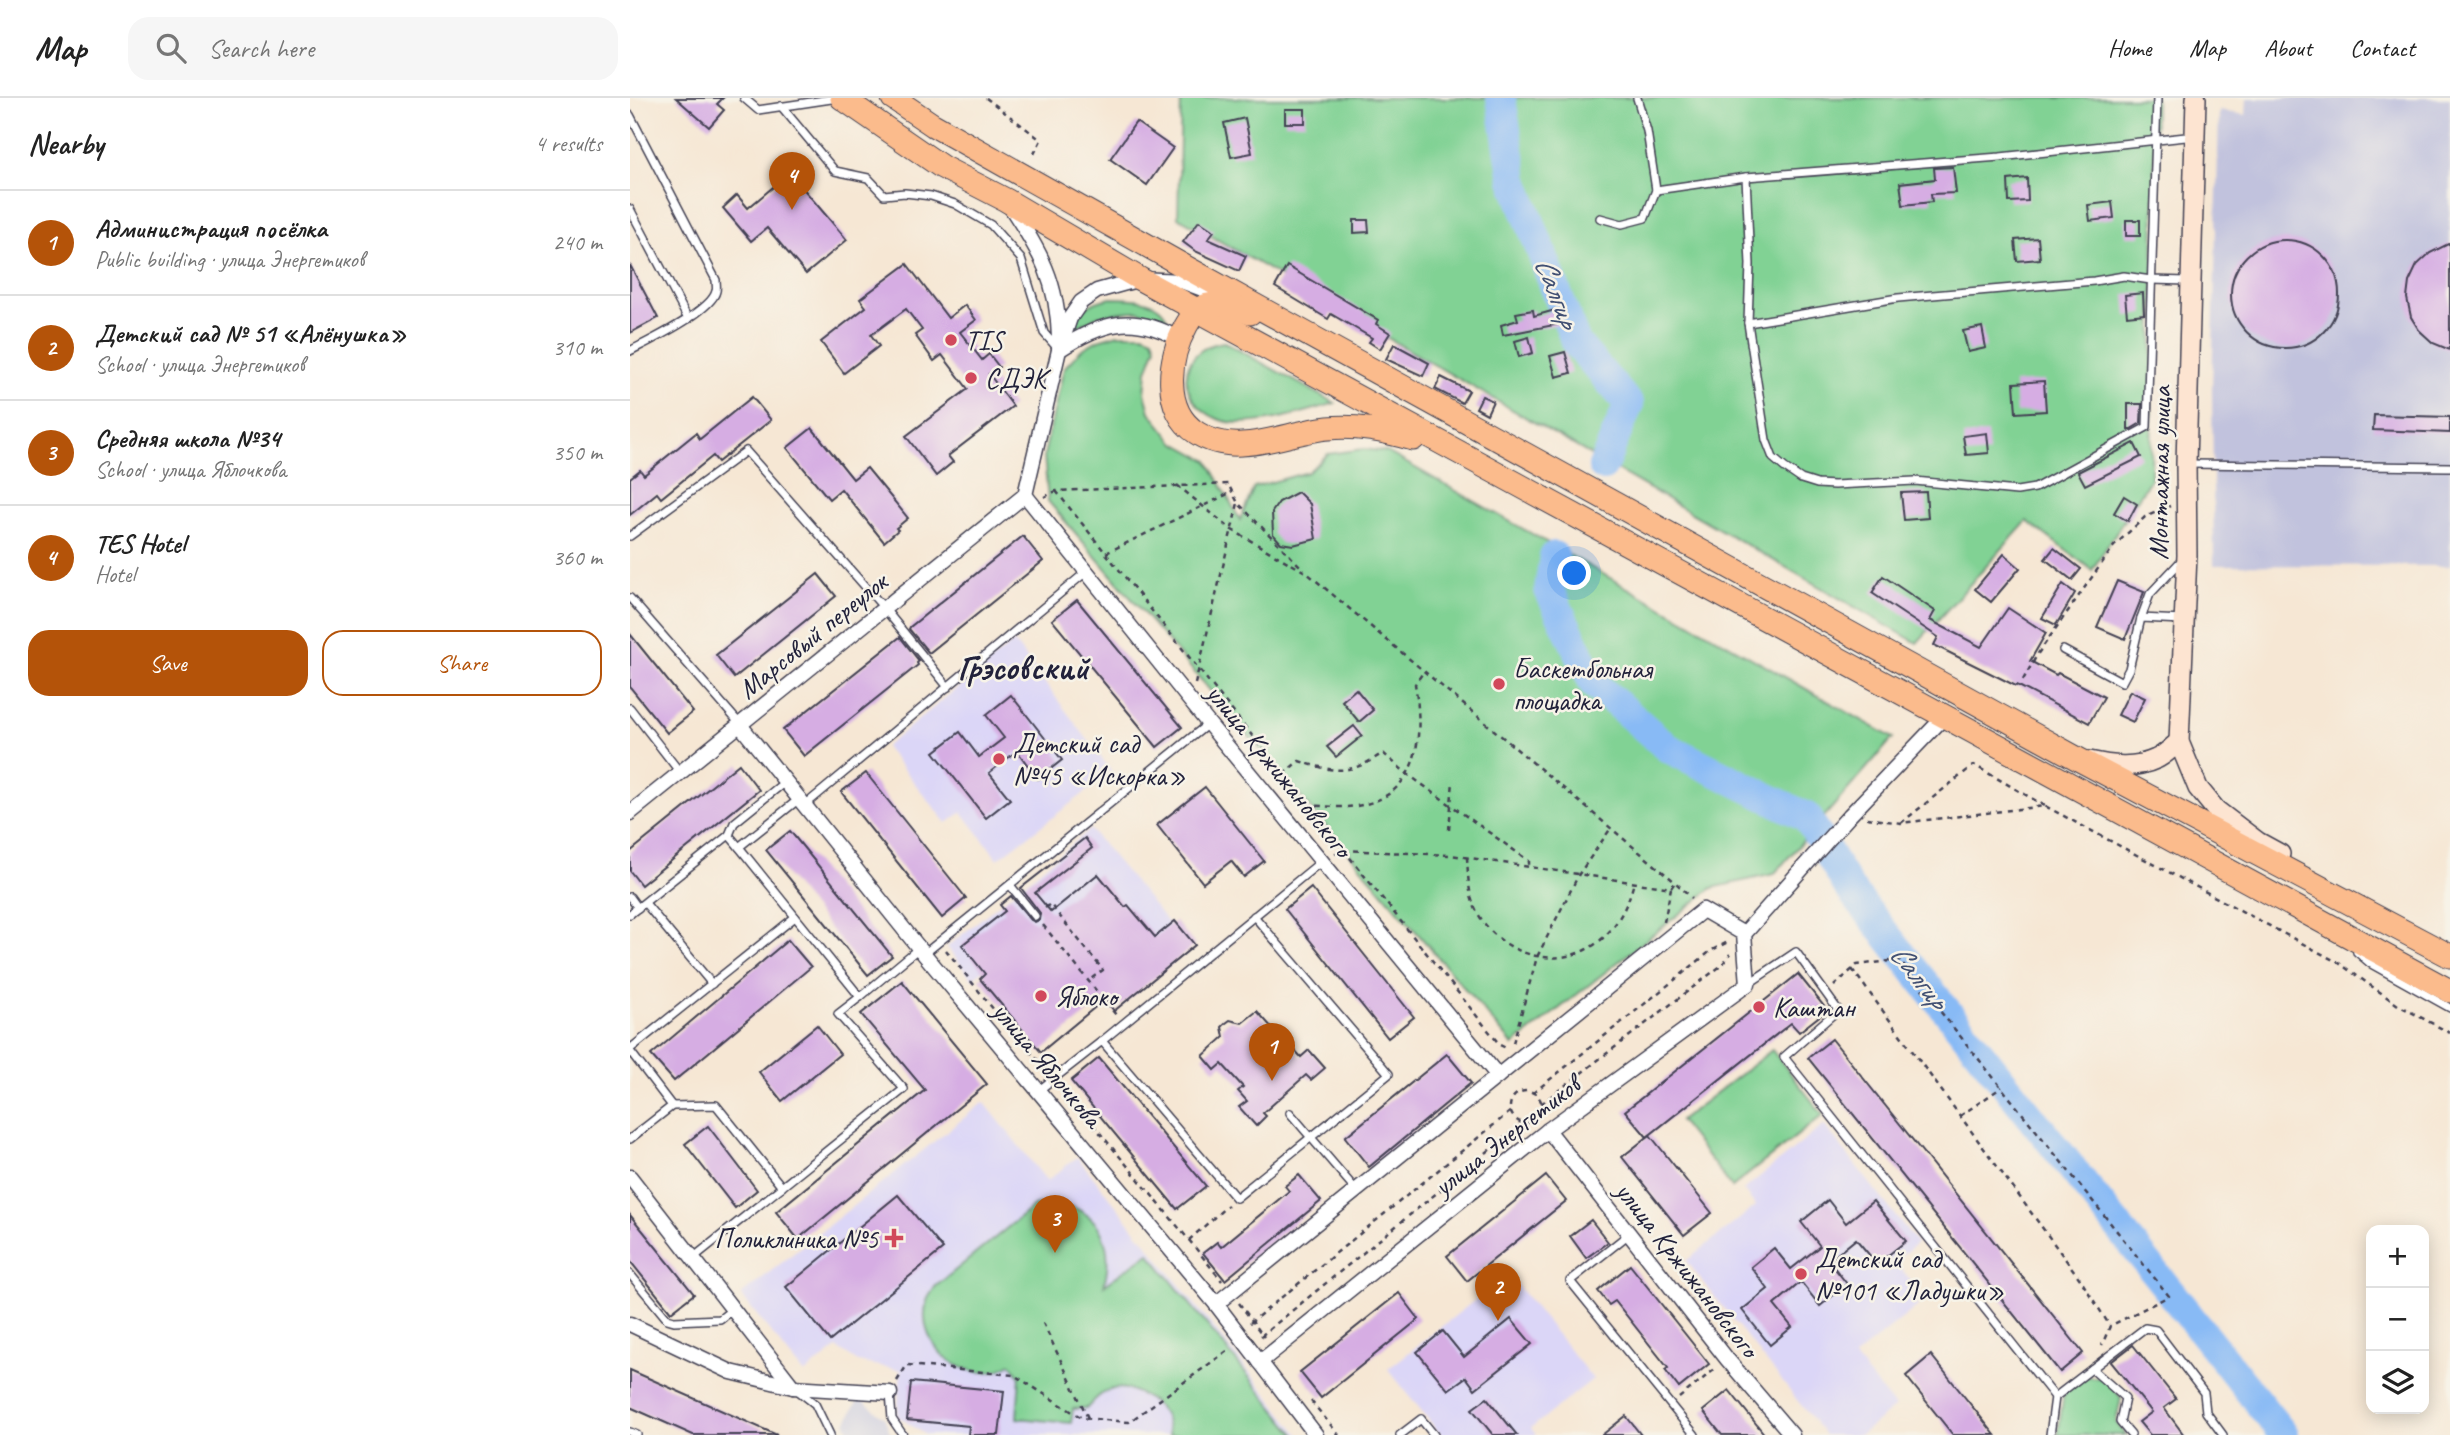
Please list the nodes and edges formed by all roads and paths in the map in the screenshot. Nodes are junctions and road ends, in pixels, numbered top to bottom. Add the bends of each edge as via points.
1 (744, 98) edge
2 (840, 98) edge
3 (893, 98) edge
4 (986, 98) edge
5 (1637, 98) edge
6 (2157, 98) edge
7 (2196, 98) edge
8 (780, 106) junction
9 (630, 115) edge
10 (2195, 136) junction
11 (2156, 142) junction
12 (1031, 158) dead end
13 (1746, 177) junction
14 (1656, 190) junction
15 (1006, 200) junction
16 (630, 209) edge
17 (1600, 218) dead end
18 (1140, 279) junction
19 (2151, 280) junction
20 (2192, 281) junction
21 (1196, 310) junction
22 (1244, 311) junction
23 (688, 319) junction
24 (1748, 323) junction
25 (1179, 339) junction
26 (1059, 350) junction
27 (630, 351) edge
28 (1361, 364) junction
29 (1449, 448) junction
30 (2186, 464) junction
31 (2450, 467) edge
32 (1177, 485) junction
33 (1056, 491) junction
34 (1232, 492) junction
35 (2186, 498) junction
36 (1029, 499) junction
37 (1238, 503) junction
38 (1201, 505) junction
39 (1232, 530) junction
40 (630, 537) edge
41 (1105, 553) junction
42 (2187, 555) junction
43 (1086, 572) junction
44 (1307, 573) junction
45 (630, 598) edge
46 (884, 608) junction
47 (2141, 618) junction
48 (2183, 620) junction
49 (2063, 650) dead end
50 (1199, 669) junction
51 (1424, 671) junction
52 (2023, 680) dead end
53 (948, 687) junction
54 (1191, 699) junction
55 (630, 708) edge
56 (1943, 718) junction
57 (1208, 723) junction
58 (740, 725) junction
59 (2179, 741) junction
60 (2078, 759) junction
61 (679, 772) junction
62 (1406, 773) junction
63 (1283, 774) junction
64 (1453, 781) dead end
65 (786, 782) junction
66 (802, 802) junction
67 (1307, 805) junction
68 (1451, 805) junction
69 (2045, 806) junction
70 (630, 813) edge
71 (1850, 815) junction
72 (1901, 823) junction
73 (1611, 828) junction
74 (1449, 830) dead end
75 (729, 835) junction
76 (739, 847) junction
77 (1343, 850) junction
78 (1467, 857) junction
79 (1323, 860) junction
80 (1529, 866) junction
81 (1579, 874) junction
82 (1634, 882) junction
83 (1675, 882) junction
84 (1010, 885) junction
85 (1671, 888) junction
86 (630, 897) edge
87 (1049, 904) dead end
88 (641, 905) junction
89 (1703, 910) junction
90 (630, 914) edge
91 (1035, 916) joint
92 (1254, 916) junction
93 (795, 917) junction
94 (1664, 923) dead end
95 (2325, 923) junction
96 (1744, 934) junction
97 (940, 942) junction
98 (922, 951) junction
99 (2443, 951) edge
100 (1537, 957) junction
101 (1852, 968) junction
102 (1088, 981) junction
103 (712, 984) junction
104 (1748, 984) junction
105 (2450, 991) edge
106 (1826, 993) junction
107 (860, 997) junction
108 (2450, 1008) edge
109 (1116, 1015) dead end
110 (2450, 1033) edge
111 (1102, 1041) junction
112 (1521, 1041) dead end
113 (630, 1050) edge
114 (1511, 1050) junction
115 (1047, 1071) junction
116 (1498, 1076) junction
117 (1054, 1078) junction
118 (1035, 1087) junction
119 (2002, 1087) junction
120 (1533, 1093) junction
121 (1541, 1104) junction
122 (672, 1106) junction
123 (1511, 1111) junction
124 (1290, 1113) dead end
125 (1960, 1116) junction
126 (1524, 1122) junction
127 (1548, 1130) junction
128 (1311, 1137) junction
129 (630, 1139) edge
130 (630, 1177) edge
131 (782, 1187) junction
132 (1356, 1191) junction
133 (1236, 1198) junction
134 (1629, 1234) junction
135 (1189, 1240) junction
136 (693, 1258) junction
137 (630, 1274) edge
138 (1231, 1292) junction
139 (1216, 1304) junction
140 (733, 1309) junction
141 (1252, 1320) junction
142 (630, 1324) edge
143 (1043, 1324) dead end
144 (2110, 1326) junction
145 (1263, 1336) junction
146 (1244, 1339) junction
147 (1273, 1350) junction
148 (1727, 1359) junction
149 (1260, 1362) junction
150 (2092, 1368) junction
151 (793, 1387) junction
152 (890, 1393) junction
153 (1305, 1393) dead end
154 (2055, 1397) junction
155 (1671, 1405) junction
156 (1088, 1419) junction
157 (630, 1432) edge
158 (637, 1435) edge
159 (830, 1435) edge
160 (903, 1435) edge
161 (1316, 1435) edge
162 (1339, 1435) edge
163 (1400, 1435) edge
164 (1434, 1435) edge
165 (1695, 1435) edge
166 (1792, 1435) edge
167 (2050, 1435) edge
168 (2130, 1435) edge
169 (2223, 1435) edge

1 - 8 lane via 758,110
2 - 8 lane
2 - 15 main road via 942,167
3 - 28 main road via 933,125
4 - 12 path via 1041,140
5 - 14 lane
6 - 11 lane
7 - 10 street, Монтажная улица
8 - 26 lane via 835,171 868,178 884,195 905,193 943,200 991,225 1021,259 1044,333
9 - 23 lane via 716,280 712,299
10 - 11 lane
10 - 20 street, Монтажная улица
11 - 13 lane
11 - 19 lane
13 - 14 lane
13 - 24 lane
14 - 17 lane via 1645,218 1622,224
15 - 18 main road
15 - 26 street via 1045,263 1058,311
16 - 23 lane
18 - 21 main road
18 - 22 street via 1181,281
18 - 26 street via 1097,291 1081,302 1070,317
19 - 20 lane
19 - 24 lane via 2124,276 1898,298
19 - 24 lane via 2147,427 2035,488 2017,491 1914,481 1834,485 1801,479 1773,458 1766,440
20 - 30 street, Монтажная улица
21 - 22 main road via 1215,304
21 - 25 main road
21 - 29 main road
22 - 28 main road
23 - 27 lane
25 - 26 street via 1150,326 1106,325
25 - 29 main road via 1171,379 1174,398 1180,415 1196,432 1211,439 1254,444 1304,431 1351,427
26 - 36 street
28 - 60 main road
29 - 56 main road
30 - 31 lane
30 - 35 street, Монтажная улица
32 - 33 path
32 - 34 path via 1228,484
32 - 38 path
33 - 36 path
33 - 41 path
34 - 37 path
34 - 38 path
35 - 42 street, Монтажная улица
35 - 52 path via 2145,517 2114,546
36 - 43 street, улица Кржижановского
36 - 46 street, Марсовый переулок
37 - 39 path
37 - 44 path
38 - 39 path
38 - 41 path
39 - 44 path
39 - 50 path
40 - 46 lane via 746,451
41 - 50 path
42 - 47 lane via 2150,594
42 - 48 street, Монтажная улица
43 - 53 lane
43 - 54 street, улица Кржижановского
44 - 51 path
45 - 58 lane
46 - 53 lane
46 - 58 street, Марсовый переулок
47 - 48 lane
47 - 49 lane via 2122,682
48 - 59 street, Монтажная улица
50 - 54 path
50 - 63 path
51 - 62 path via 1415,684 1419,743
51 - 73 path
53 - 66 lane
54 - 57 street, улица Кржижановского
55 - 61 lane
56 - 71 street
56 - 95 main road
57 - 79 street, улица Кржижановского
57 - 84 lane
58 - 61 street, Марсовый переулок
58 - 65 street, улица Яблочкова
59 - 60 street via 2158,759 2138,764 2113,766
59 - 99 street via 2198,788 2216,810 2258,842 2395,915
60 - 99 main road
61 - 70 street, Марсовый переулок
62 - 63 path via 1383,753 1342,771 1299,761
62 - 67 path via 1383,797 1362,805
62 - 68 path
63 - 67 path
64 - 68 path
65 - 66 street, улица Яблочкова
65 - 75 lane via 734,823
66 - 76 lane
66 - 98 street, улица Яблочкова
67 - 77 path
68 - 74 path
68 - 80 path via 1529,861
69 - 72 path
69 - 72 path via 1974,765
69 - 110 path via 2339,963 2398,1005
71 - 72 path
71 - 96 street
73 - 81 path
73 - 83 path
75 - 76 lane
75 - 88 lane
76 - 93 lane
77 - 78 path
77 - 79 path
77 - 114 path via 1500,1045
78 - 80 path
78 - 100 path via 1473,904 1484,923 1496,939
79 - 92 lane
79 - 116 street, улица Кржижановского
80 - 81 path
81 - 82 path
81 - 100 path
82 - 85 path
82 - 100 path via 1630,899 1602,938 1583,950
83 - 85 path
83 - 89 path
84 - 91 lane
84 - 97 lane
85 - 94 path
86 - 88 lane
87 - 102 path via 1102,970
88 - 90 lane
88 - 103 lane
89 - 96 street
89 - 116 street, улица Энергетиков
91 - 102 path
92 - 111 lane
92 - 128 lane via 1389,1073
93 - 103 lane
93 - 107 lane
95 - 105 main road
95 - 108 lane via 2371,964
96 - 104 street
96 - 120 path via 1712,950
96 - 121 path via 1722,965
97 - 98 lane
97 - 115 path
98 - 107 lane
98 - 118 street, улица Яблочкова
100 - 114 path
101 - 106 path
101 - 119 path via 1899,960
101 - 125 path
102 - 109 path
103 - 113 lane
104 - 106 lane via 1796,951
104 - 127 street, улица Энергетиков
106 - 154 lane via 1838,1010 1784,1057
107 - 131 lane via 838,1014 904,1089
111 - 117 lane
111 - 133 lane
112 - 114 path
113 - 122 lane
115 - 117 path
115 - 118 path
116 - 132 street, улица Энергетиков
117 - 118 lane
117 - 135 path
118 - 139 street, улица Яблочкова
119 - 125 path
119 - 144 path via 2169,1296
120 - 121 path
120 - 123 path via 1515,1095
121 - 126 path via 1539,1116
122 - 129 lane
122 - 131 lane via 716,1105
123 - 126 path
123 - 141 path
124 - 128 lane
125 - 144 path
126 - 145 path
127 - 134 street, улица Кржижановского
127 - 147 street, улица Энергетиков
128 - 132 lane
128 - 133 lane
130 - 136 street
131 - 136 lane
132 - 138 street, улица Энергетиков
133 - 135 path
134 - 148 street, улица Кржижановского
134 - 155 lane via 1570,1281
135 - 138 path
136 - 140 street
137 - 140 lane via 667,1319 720,1319
138 - 139 street, улица Энергетиков
138 - 141 path
139 - 146 street, улица Яблочкова
140 - 151 street
141 - 145 path
141 - 146 path
142 - 151 street via 732,1372
143 - 156 path
144 - 150 path
145 - 146 path
145 - 147 path
146 - 149 street, улица Яблочкова
146 - 156 path via 1129,1422
147 - 149 street, улица Энергетиков
148 - 155 path
148 - 166 street, улица Кржижановского
149 - 161 street, улица Яблочкова
150 - 154 lane
150 - 168 lane via 2125,1398 2120,1422
150 - 169 lane via 2144,1328 2156,1331 2204,1393 2206,1412
151 - 152 street
151 - 159 lane via 815,1404
152 - 156 path via 907,1365 1014,1375
152 - 160 lane via 892,1419
153 - 162 path
154 - 167 lane
155 - 165 lane
157 - 158 lane
163 - 164 lane via 1421,1419

